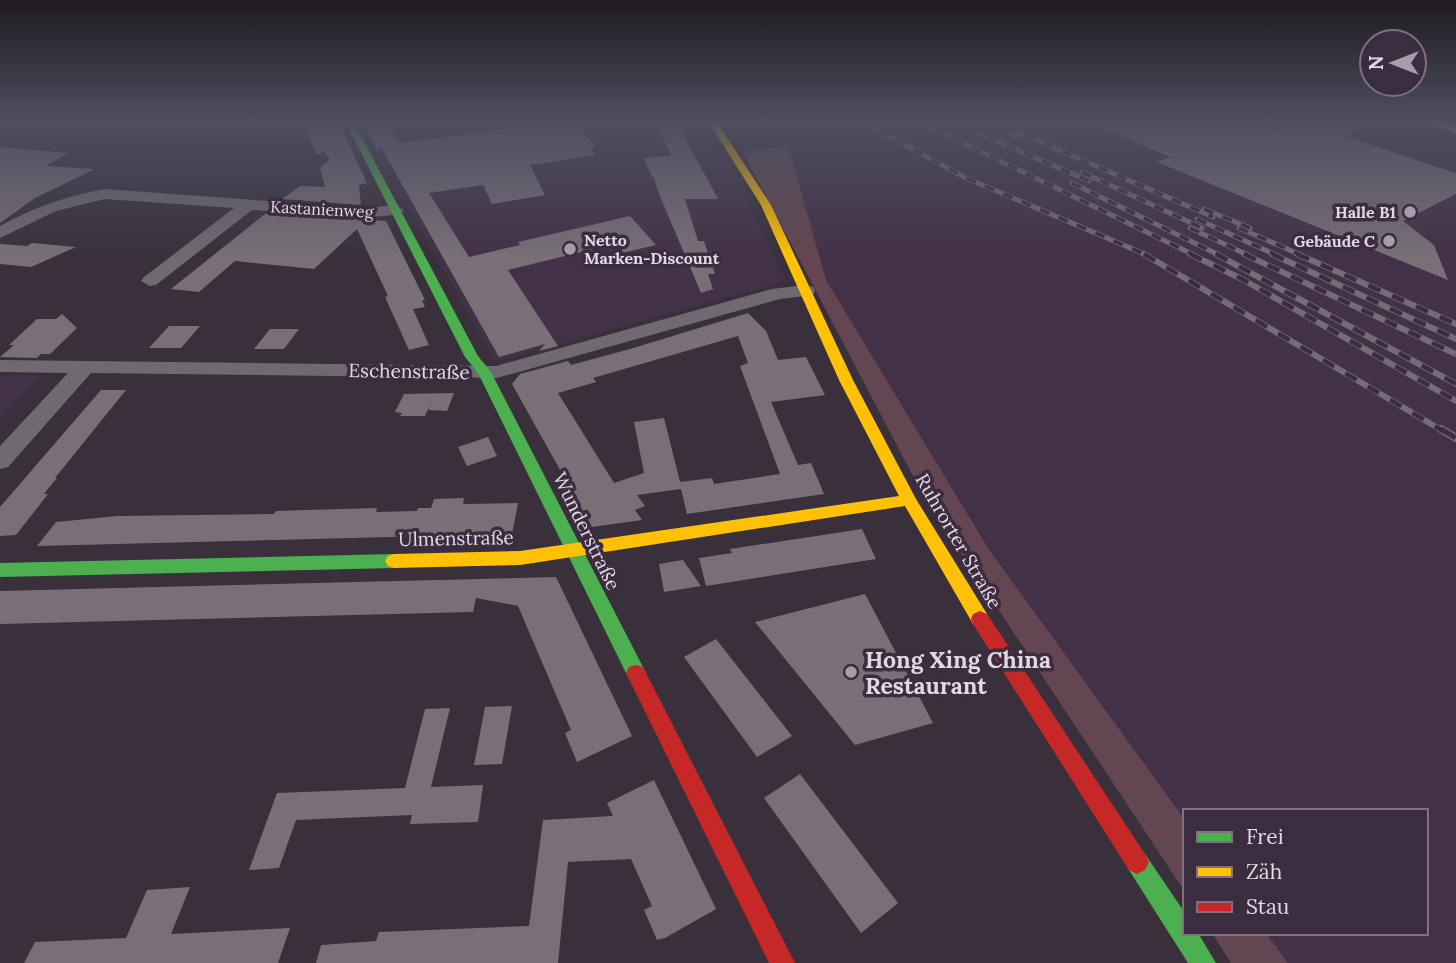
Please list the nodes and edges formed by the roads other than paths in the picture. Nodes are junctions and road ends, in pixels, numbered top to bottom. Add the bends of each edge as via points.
1 (373, 166) edge
2 (741, 166) edge
3 (248, 205) junction
4 (396, 210) junction
5 (0, 233) edge
6 (150, 281) dead end
7 (806, 291) junction
8 (0, 366) edge
9 (83, 368) junction
10 (484, 372) junction
11 (0, 461) edge
12 (909, 500) junction
13 (575, 551) junction
14 (0, 570) edge
15 (1183, 933) edge
16 (1185, 935) edge
17 (782, 963) edge
18 (1203, 963) edge

1 - 4 street, Wunderstraße
2 - 7 street, Ruhrorter Straße via 766,205
3 - 4 street, Kastanienweg via 365,213
3 - 5 street, Kastanienweg via 105,194 43,208
3 - 6 street, Kastanienweg
4 - 10 street, Wunderstraße
7 - 10 street, Eschenstraße via 779,293 515,368
7 - 12 street, Ruhrorter Straße
8 - 9 street, Eschenstraße
9 - 10 street, Eschenstraße
9 - 11 street
10 - 13 street, Wunderstraße
12 - 13 street, Ulmenstraße
12 - 15 street, Ruhrorter Straße via 1024,691
13 - 14 street, Ulmenstraße via 520,558
13 - 17 street, Wunderstraße
16 - 18 street, Ruhrorter Straße

